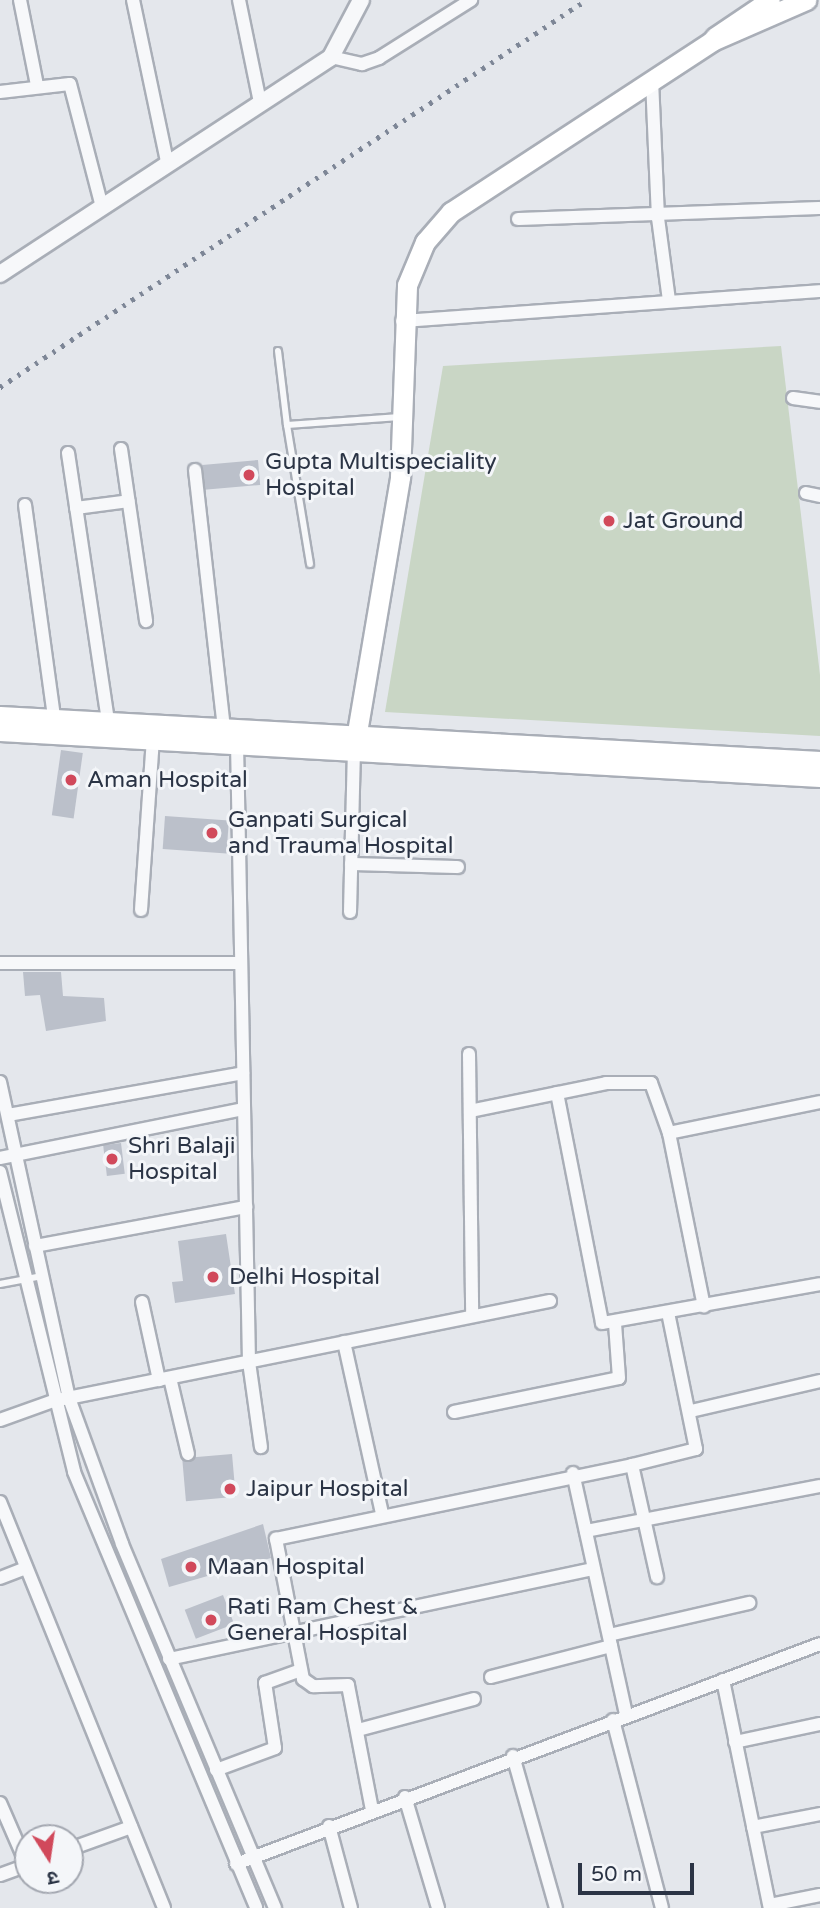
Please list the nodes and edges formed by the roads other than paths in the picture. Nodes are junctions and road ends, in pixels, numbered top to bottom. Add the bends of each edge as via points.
1 (20, 0) edge
2 (133, 0) edge
3 (239, 0) edge
4 (360, 0) edge
5 (471, 0) edge
6 (770, 0) edge
7 (806, 0) edge
8 (712, 41) junction
9 (331, 57) junction
10 (652, 80) junction
11 (37, 85) junction
12 (0, 92) edge
13 (260, 102) junction
14 (167, 162) junction
15 (102, 207) junction
16 (820, 208) edge
17 (658, 218) junction
18 (517, 219) dead end
19 (0, 274) edge
20 (820, 291) edge
21 (669, 300) junction
22 (402, 321) junction
23 (278, 351) dead end
24 (793, 398) dead end
25 (820, 402) edge
26 (402, 417) junction
27 (287, 425) junction
28 (121, 449) dead end
29 (68, 453) dead end
30 (195, 470) dead end
31 (806, 494) dead end
32 (820, 496) edge
33 (128, 501) junction
34 (25, 505) dead end
35 (76, 508) junction
36 (310, 564) dead end
37 (146, 621) dead end
38 (0, 716) edge
39 (54, 718) junction
40 (108, 720) junction
41 (224, 727) junction
42 (0, 731) edge
43 (153, 738) junction
44 (356, 742) junction
45 (237, 743) junction
46 (556, 754) junction
47 (820, 761) edge
48 (820, 778) edge
49 (351, 864) junction
50 (458, 867) dead end
51 (141, 910) dead end
52 (350, 912) dead end
53 (0, 963) edge
54 (241, 963) junction
55 (469, 1054) dead end
56 (243, 1073) junction
57 (0, 1082) edge
58 (557, 1093) junction
59 (820, 1102) edge
60 (244, 1109) junction
61 (470, 1111) junction
62 (8, 1115) junction
63 (670, 1133) junction
64 (17, 1154) junction
65 (0, 1158) edge
66 (0, 1172) edge
67 (246, 1207) junction
68 (35, 1246) junction
69 (42, 1276) junction
70 (26, 1280) junction
71 (0, 1284) edge
72 (820, 1284) edge
73 (550, 1301) dead end
74 (142, 1302) dead end
75 (704, 1307) junction
76 (668, 1313) junction
77 (472, 1317) junction
78 (615, 1324) junction
79 (344, 1342) junction
80 (249, 1362) junction
81 (164, 1379) junction
82 (820, 1381) edge
83 (69, 1398) junction
84 (54, 1401) junction
85 (691, 1411) junction
86 (454, 1412) dead end
87 (0, 1420) edge
88 (261, 1447) dead end
89 (188, 1454) dead end
90 (632, 1465) junction
91 (573, 1473) junction
92 (820, 1486) edge
93 (0, 1502) edge
94 (382, 1514) junction
95 (645, 1520) junction
96 (586, 1531) junction
97 (26, 1569) junction
98 (594, 1569) junction
99 (657, 1577) dead end
100 (0, 1578) edge
101 (749, 1603) dead end
102 (293, 1632) junction
103 (610, 1640) junction
104 (820, 1644) edge
105 (169, 1659) junction
106 (300, 1670) junction
107 (491, 1677) dead end
108 (723, 1680) junction
109 (474, 1699) dead end
110 (626, 1714) junction
111 (612, 1720) junction
112 (820, 1724) edge
113 (358, 1730) junction
114 (736, 1742) junction
115 (513, 1756) junction
116 (216, 1770) junction
117 (405, 1797) junction
118 (0, 1803) edge
119 (372, 1810) junction
120 (820, 1814) edge
121 (329, 1826) junction
122 (131, 1827) junction
123 (753, 1827) junction
124 (14, 1835) edge
125 (84, 1844) edge
126 (252, 1858) junction
127 (236, 1864) junction
128 (820, 1895) edge
129 (770, 1906) edge
130 (164, 1908) edge
131 (256, 1908) edge
132 (275, 1908) edge
133 (351, 1908) edge
134 (438, 1908) edge
135 (556, 1908) edge
136 (662, 1908) edge

1 - 11 street
2 - 14 street
3 - 13 street
4 - 9 street
5 - 9 street via 379,58 362,64
6 - 8 main road via 723,26
7 - 8 main road
8 - 10 main road
9 - 13 street
10 - 17 street
10 - 22 main road via 451,212 411,267
11 - 12 street
11 - 15 street via 64,81 77,94
13 - 14 street
14 - 15 street
15 - 19 street
16 - 17 street
17 - 18 street
17 - 21 street
20 - 21 street
21 - 22 street
22 - 26 main road
23 - 27 lane
24 - 25 street
26 - 27 lane
26 - 44 main road via 400,477
27 - 36 lane
28 - 33 street
29 - 35 street
30 - 41 street
31 - 32 street
33 - 35 street
33 - 37 street
34 - 39 street
35 - 40 street
38 - 39 main road
39 - 40 main road
40 - 41 main road
41 - 44 main road
42 - 43 main road
43 - 45 main road
43 - 51 street
44 - 45 main road
44 - 46 main road
44 - 49 street
45 - 54 street
46 - 47 main road
46 - 48 main road
49 - 50 street
49 - 52 street
53 - 54 street
54 - 56 street
55 - 61 street
56 - 60 street
56 - 62 street
57 - 62 street
58 - 61 street
58 - 63 street via 651,1083
58 - 78 street via 600,1318
59 - 63 street
60 - 64 street
60 - 67 street
61 - 77 street
62 - 64 street
63 - 75 street
64 - 65 street
64 - 68 street
66 - 70 street
67 - 68 street
67 - 80 street
68 - 69 street
69 - 70 lane
69 - 83 street
70 - 71 lane
70 - 84 street
72 - 75 street
73 - 77 street
74 - 81 street
75 - 76 street
76 - 78 street
76 - 85 street
77 - 79 street
78 - 86 street via 619,1378
79 - 80 street
79 - 94 street
80 - 81 street
80 - 88 street
81 - 83 street
81 - 89 street
82 - 85 street
83 - 84 street
83 - 105 street
84 - 87 street
84 - 127 street via 99,1538
85 - 90 street via 696,1450
90 - 91 street
90 - 95 street
91 - 94 street
91 - 96 street
92 - 95 street
93 - 97 street
94 - 102 street via 273,1542
95 - 96 street
95 - 99 street
96 - 98 street
97 - 100 street
97 - 122 street
98 - 102 street
98 - 103 street
101 - 103 street
102 - 105 street
102 - 106 street
103 - 107 street
103 - 110 street
104 - 108 street
105 - 116 street
106 - 113 street via 306,1684 348,1685
106 - 116 street via 265,1683 275,1748
108 - 110 street
108 - 114 street
109 - 113 street
110 - 111 street
111 - 115 street
111 - 136 street
112 - 114 street
113 - 119 street
114 - 123 street
115 - 117 street
115 - 135 street
116 - 126 street
117 - 119 street
117 - 134 street
118 - 124 street
119 - 121 street
120 - 123 street
121 - 126 street
121 - 133 street
122 - 125 street
122 - 130 street
123 - 129 street
126 - 127 street
126 - 132 street
127 - 131 street
128 - 129 street

